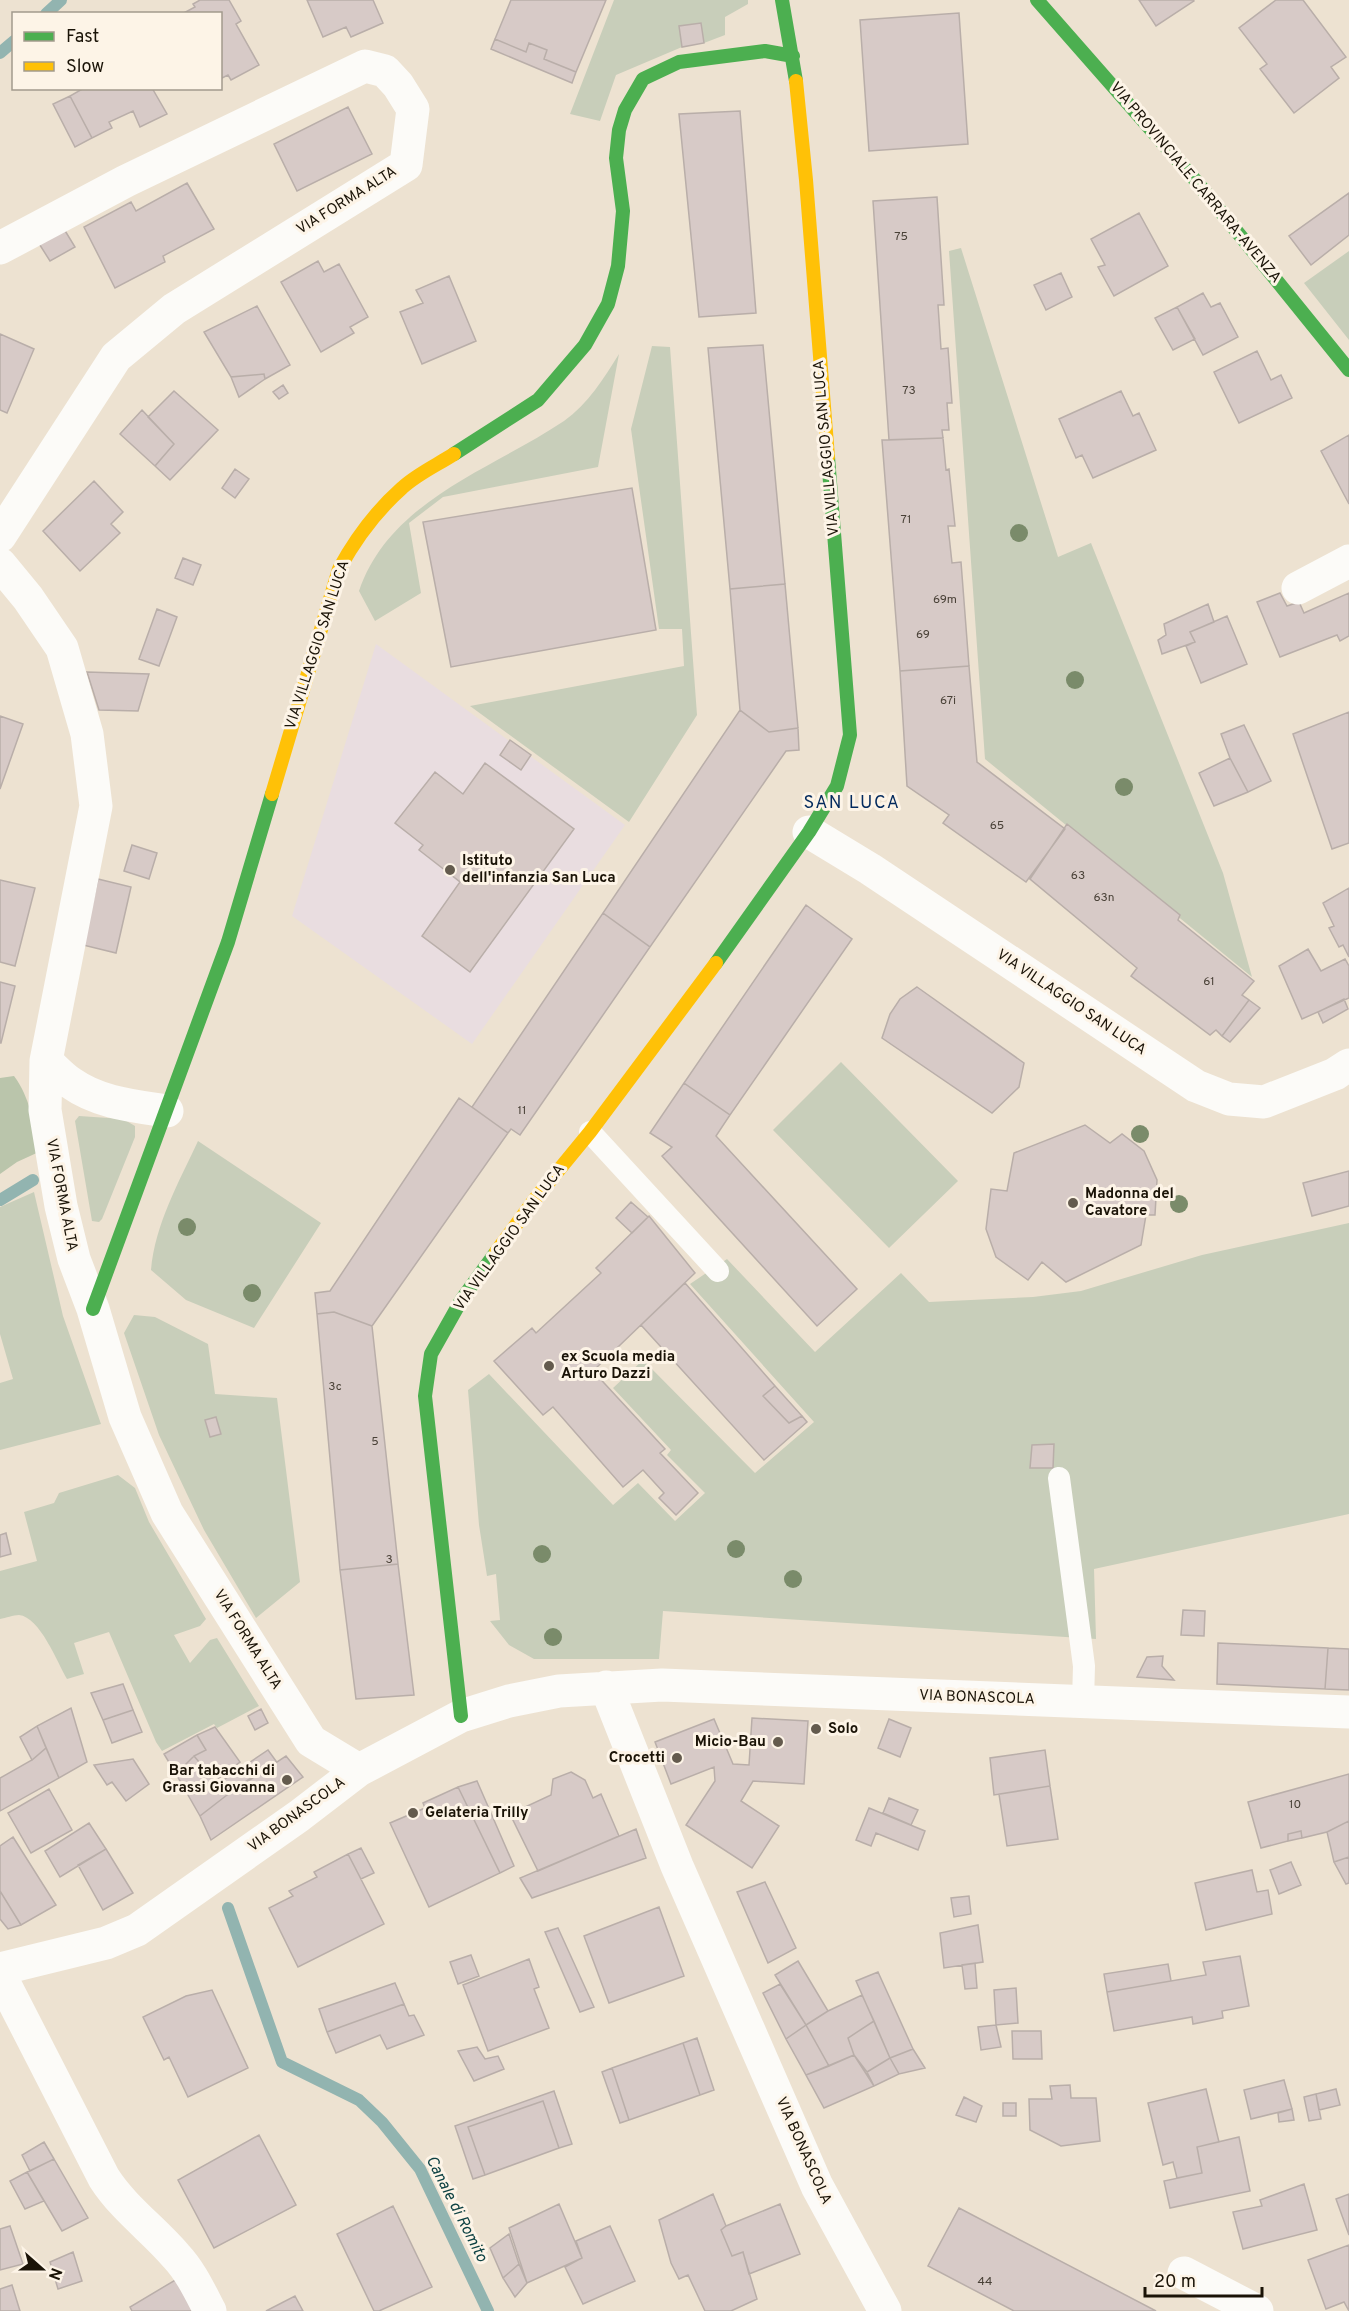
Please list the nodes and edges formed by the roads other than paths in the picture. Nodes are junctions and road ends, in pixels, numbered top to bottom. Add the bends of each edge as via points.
1 (782, 0) edge
2 (1037, 0) edge
3 (793, 56) junction
4 (0, 248) edge
5 (1349, 370) edge
6 (0, 536) edge
7 (1349, 561) edge
8 (0, 564) edge
9 (1298, 588) dead end
10 (809, 832) junction
11 (46, 1061) junction
12 (1349, 1065) edge
13 (166, 1111) junction
14 (590, 1132) junction
15 (718, 1271) dead end
16 (93, 1309) junction
17 (1059, 1478) dead end
18 (606, 1687) junction
19 (1083, 1701) junction
20 (1349, 1712) edge
21 (461, 1716) junction
22 (359, 1770) junction
23 (0, 1969) edge
24 (0, 1975) edge
25 (1184, 2273) dead end
26 (210, 2311) edge
27 (885, 2311) edge
28 (1257, 2311) edge

1 - 3 street, VIA VILLAGGIO SAN LUCA
2 - 5 street, VIA PROVINCIALE CARRARA-AVENZA via 1197,181
3 - 10 street, VIA VILLAGGIO SAN LUCA via 850,735 837,786
3 - 13 street, VIA VILLAGGIO SAN LUCA via 765,51 679,62 643,79 625,110 619,130 616,158 623,211 618,266 608,304 585,345 538,400 405,486 376,513 353,543 339,569 228,942
4 - 6 street, VIA FORMA ALTA via 126,181 365,66 385,71 412,109 406,165 174,309 117,357
7 - 9 street
8 - 11 street, VIA FORMA ALTA via 62,648 87,734 96,806
10 - 12 street, VIA VILLAGGIO SAN LUCA via 1196,1086 1229,1100 1264,1102
10 - 14 street, VIA VILLAGGIO SAN LUCA
11 - 13 street via 72,1084 94,1095 123,1105
11 - 16 street, VIA FORMA ALTA via 45,1110 61,1206 74,1259
13 - 16 street, VIA VILLAGGIO SAN LUCA
14 - 15 lane
14 - 21 street, VIA VILLAGGIO SAN LUCA via 462,1299 432,1354 425,1396
16 - 22 street, VIA FORMA ALTA via 125,1417 167,1513 311,1741
17 - 19 lane via 1084,1666
18 - 19 street, VIA BONASCOLA via 662,1685
18 - 21 street, VIA BONASCOLA via 509,1701
18 - 27 street, VIA BONASCOLA via 677,1866 817,2186
19 - 20 street, VIA BONASCOLA
21 - 22 street, VIA BONASCOLA
22 - 23 street, VIA BONASCOLA via 137,1930 106,1943
24 - 26 street via 110,2187 176,2256
25 - 28 street

